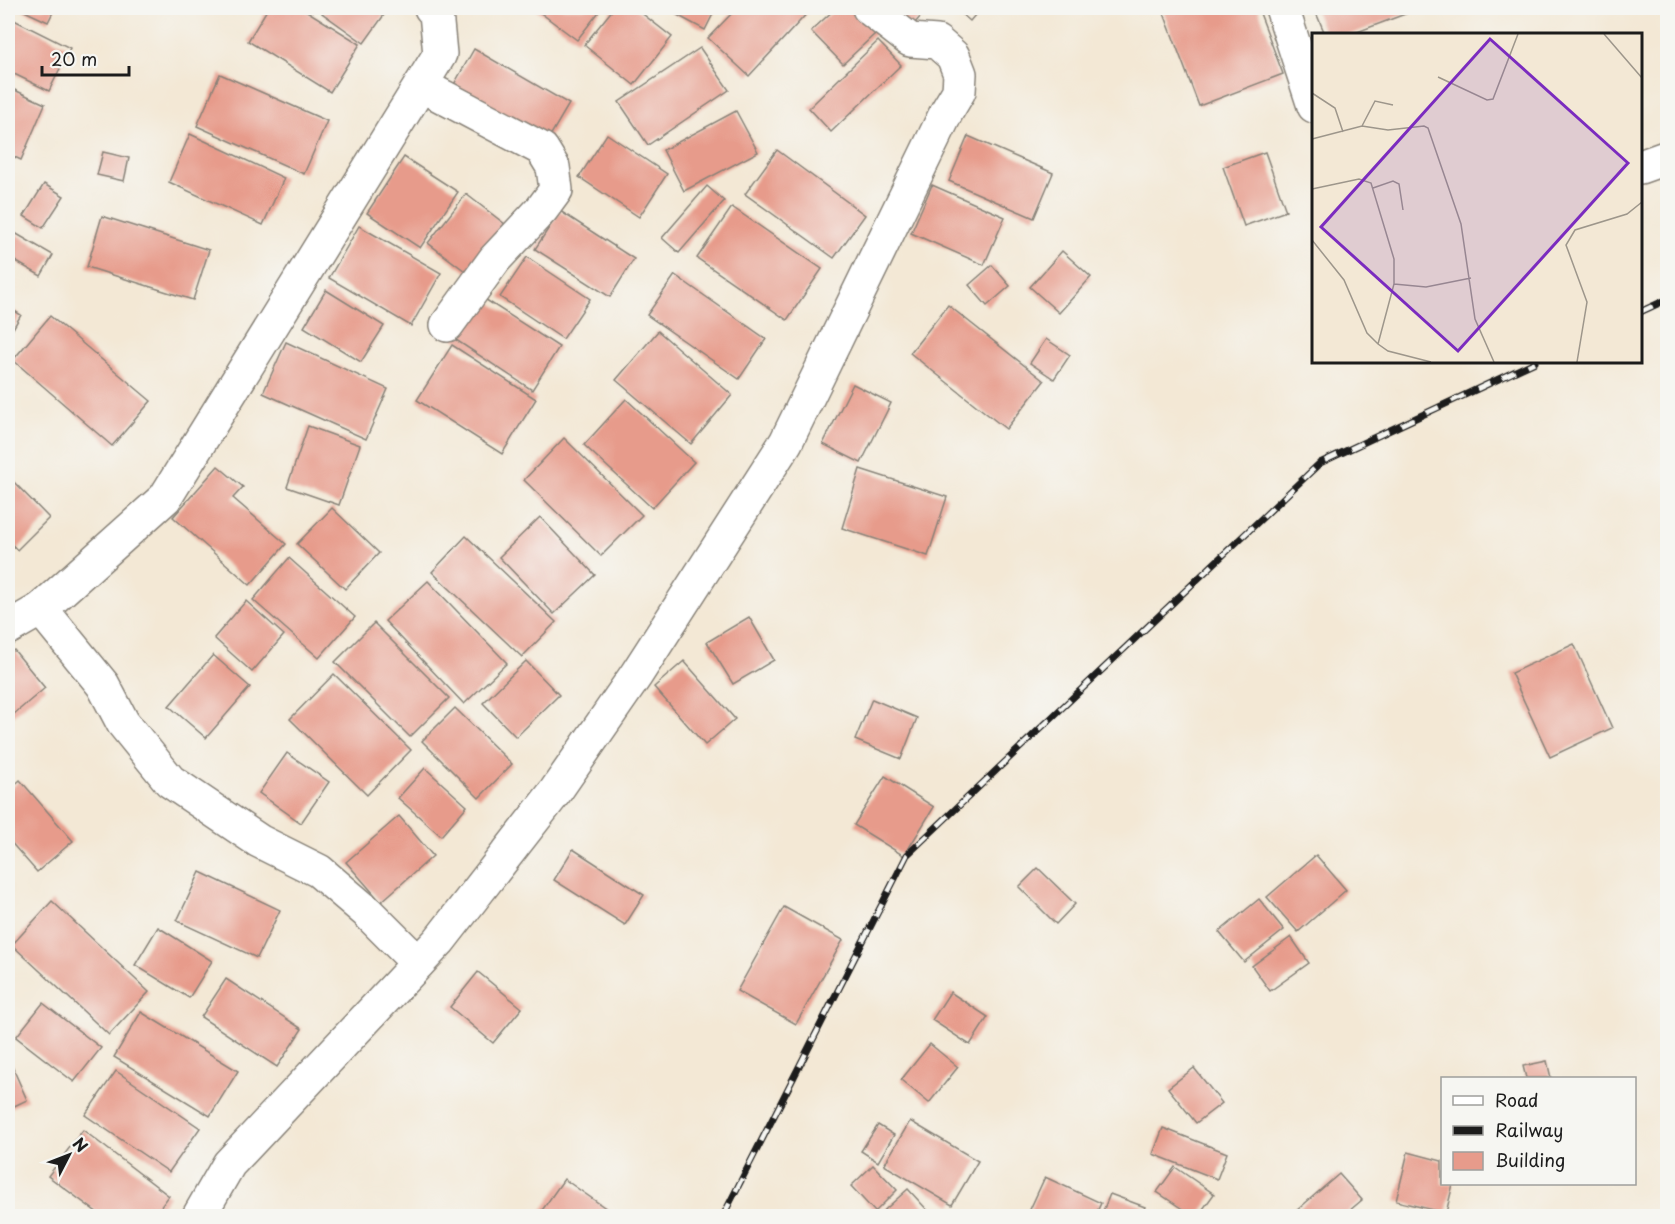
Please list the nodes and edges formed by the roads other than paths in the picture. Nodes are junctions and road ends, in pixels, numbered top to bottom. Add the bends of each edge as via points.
1 (431, 8) edge
2 (869, 8) edge
3 (1282, 8) edge
4 (421, 85) junction
5 (1312, 100) edge
6 (1668, 157) edge
7 (1642, 167) edge
8 (447, 325) dead end
9 (41, 609) junction
10 (8, 627) edge
11 (418, 963) junction
12 (199, 1216) edge

1 - 4 street via 436,14 440,54
2 - 11 street via 910,40 938,42 953,56 960,74 959,91 786,442 636,675 555,792
3 - 5 street
4 - 8 street via 542,149 554,167 556,190 495,259
4 - 9 street via 165,498
6 - 7 street
9 - 10 street
9 - 11 street via 103,685 123,723 170,781 259,841 319,871 368,912
11 - 12 street via 229,1164

